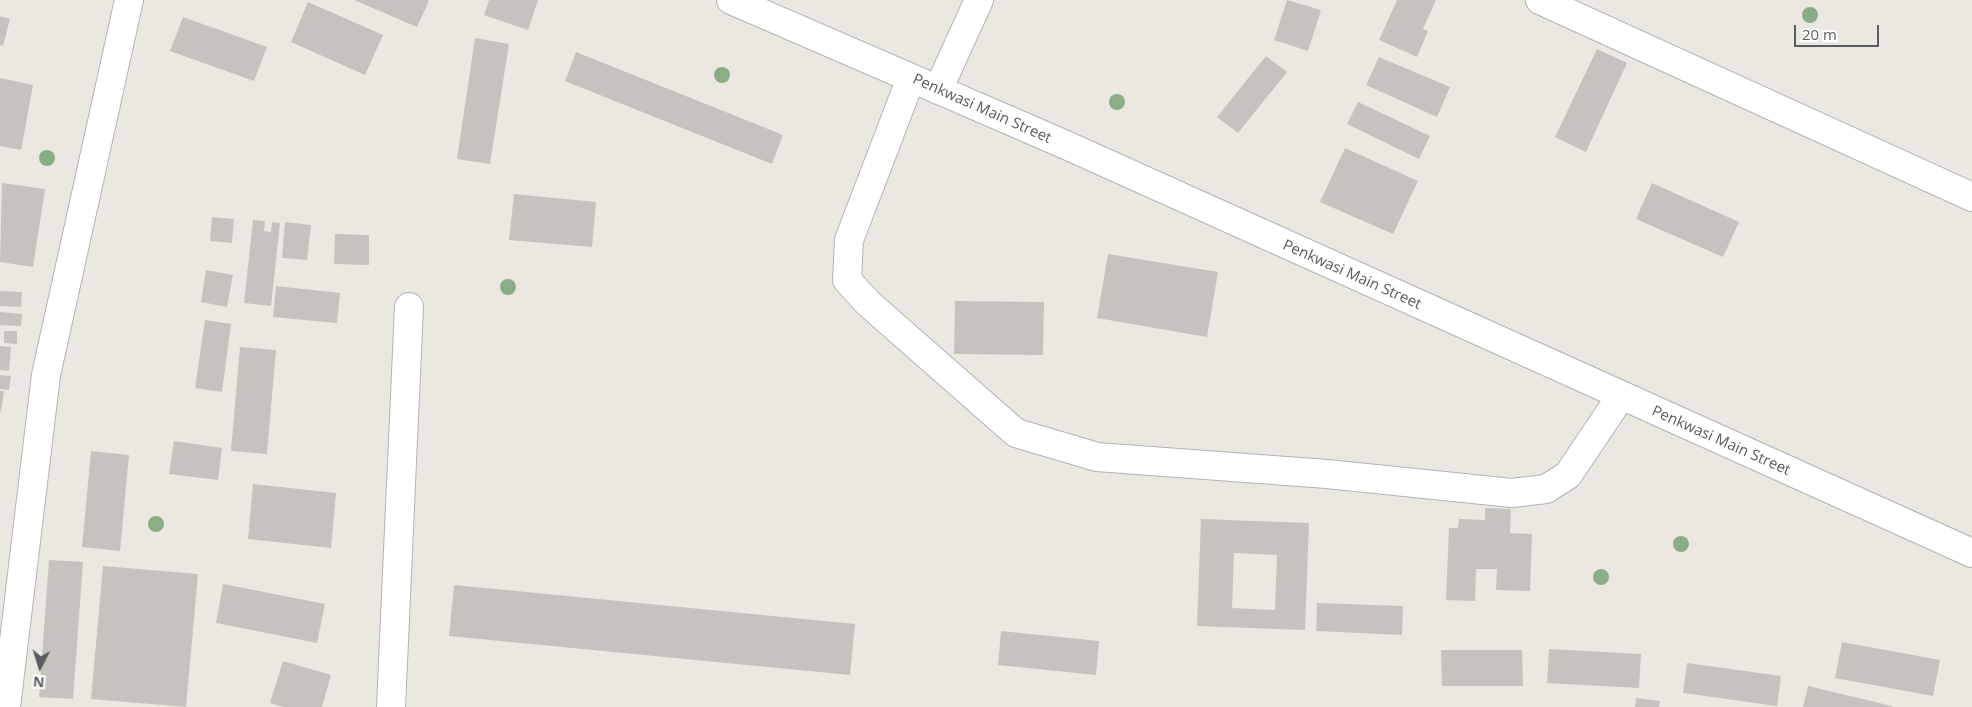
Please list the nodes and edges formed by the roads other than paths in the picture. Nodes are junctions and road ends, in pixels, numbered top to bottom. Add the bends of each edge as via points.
1 (129, 0) edge
2 (730, 0) edge
3 (979, 0) edge
4 (1540, 0) edge
5 (912, 78) junction
6 (938, 90) junction
7 (1972, 197) edge
8 (409, 307) dead end
9 (1620, 396) junction
10 (1972, 553) edge
11 (6, 707) edge
12 (391, 707) edge

1 - 11 street via 46,375
2 - 5 street, Penkwasi Main Street
3 - 6 street
4 - 7 street
5 - 6 street, Penkwasi Main Street
5 - 9 street via 848,240 847,280 868,303 1016,434 1097,457 1512,492 1546,489 1568,475
6 - 9 street, Penkwasi Main Street
8 - 12 street
9 - 10 street, Penkwasi Main Street

